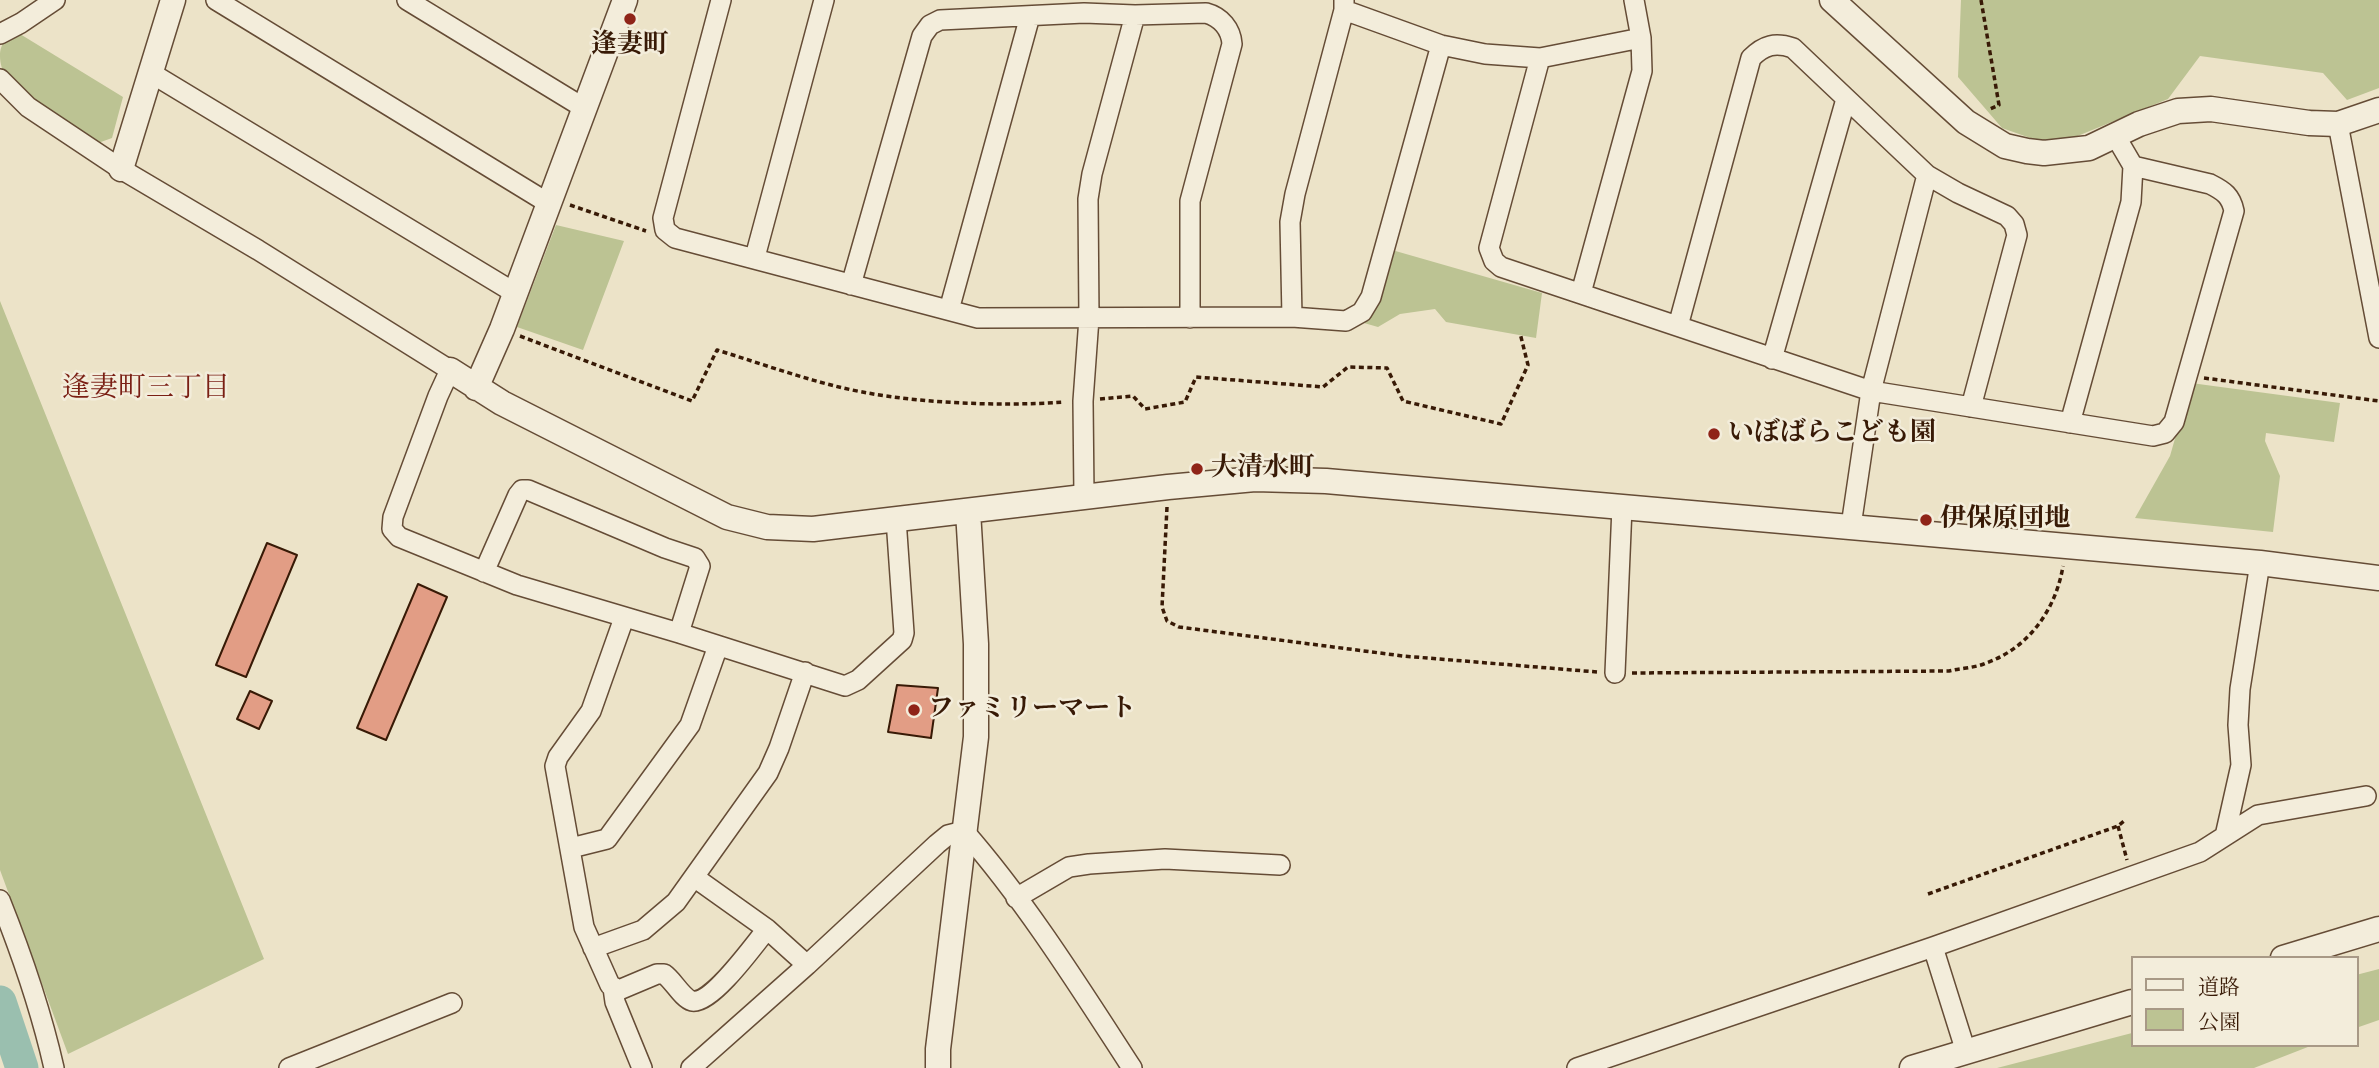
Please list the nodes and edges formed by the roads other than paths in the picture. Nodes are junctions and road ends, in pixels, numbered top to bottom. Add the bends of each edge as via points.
1 (55, 0) edge
2 (173, 0) edge
3 (216, 0) edge
4 (407, 0) edge
5 (625, 0) edge
6 (721, 0) edge
7 (824, 0) edge
8 (1634, 0) edge
9 (1832, 0) edge
10 (1344, 5) edge
11 (1135, 15) junction
12 (1031, 16) junction
13 (0, 34) edge
14 (1641, 38) junction
15 (1441, 45) junction
16 (1540, 58) junction
17 (151, 73) junction
18 (0, 79) edge
19 (1846, 99) junction
20 (584, 108) junction
21 (2379, 110) edge
22 (2338, 124) junction
23 (2116, 137) junction
24 (2133, 166) junction
25 (121, 169) junction
26 (1927, 175) junction
27 (558, 204) junction
28 (755, 257) junction
29 (2372, 260) edge
30 (851, 285) junction
31 (515, 293) junction
32 (1581, 293) junction
33 (950, 310) junction
34 (1292, 317) junction
35 (1089, 318) junction
36 (1190, 318) junction
37 (1678, 326) junction
38 (2379, 338) edge
39 (1772, 359) junction
40 (450, 370) junction
41 (477, 388) junction
42 (1871, 391) junction
43 (1971, 407) junction
44 (2070, 423) junction
45 (1084, 496) junction
46 (1622, 507) junction
47 (968, 511) junction
48 (896, 519) junction
49 (1851, 526) junction
50 (2260, 564) junction
51 (484, 572) junction
52 (2379, 578) edge
53 (624, 618) junction
54 (679, 633) junction
55 (719, 646) junction
56 (805, 673) junction
57 (1615, 673) road end
58 (2366, 796) dead end
59 (964, 831) junction
60 (2225, 836) junction
61 (571, 848) junction
62 (1280, 865) dead end
63 (694, 877) junction
64 (1016, 898) junction
65 (0, 900) edge
66 (767, 929) junction
67 (2379, 929) edge
68 (1933, 947) junction
69 (593, 948) junction
70 (2290, 956) edge
71 (807, 965) junction
72 (613, 988) junction
73 (452, 1003) dead end
74 (2130, 1003) edge
75 (1966, 1052) junction
76 (54, 1068) edge
77 (289, 1068) edge
78 (642, 1068) edge
79 (691, 1068) edge
80 (938, 1068) edge
81 (1132, 1068) edge
82 (1577, 1068) edge
83 (1912, 1068) edge

1 - 13 street
2 - 17 street
3 - 27 street
4 - 20 street
5 - 20 street
6 - 28 street via 663,218 665,230 675,238
7 - 28 street
8 - 14 street
9 - 23 street via 1954,113 2005,146 2044,153 2089,148
10 - 15 street
10 - 34 street via 1290,222
11 - 12 street
11 - 35 street via 1091,174
11 - 36 street via 1206,13 1231,34 1189,201
12 - 30 street via 940,20 924,31
12 - 33 street
14 - 16 street
14 - 32 street via 1642,71
15 - 16 street
15 - 34 street via 1371,297 1362,312 1346,321
16 - 32 street via 1489,248 1500,267
17 - 25 street
17 - 31 street
18 - 25 street via 28,107
19 - 26 street
19 - 37 street via 1793,48 1773,44 1751,58
19 - 39 street
20 - 27 street
21 - 22 street
22 - 23 street via 2211,109 2178,111
22 - 29 street
23 - 24 street
24 - 44 street via 2131,202
24 - 44 street via 2210,184 2231,199 2234,211 2174,422 2165,433 2152,436
25 - 40 street
26 - 42 street
26 - 43 street via 2007,216 2017,234
27 - 31 street
28 - 30 street
29 - 38 street
30 - 33 street
31 - 41 street
32 - 37 street
33 - 35 street via 978,318
34 - 36 street
35 - 36 street
35 - 45 street via 1083,401
37 - 39 street
39 - 42 street
40 - 41 street
40 - 51 street via 392,529 399,537
41 - 48 street via 727,517 767,527 813,529
42 - 43 street
42 - 49 street
43 - 44 street
45 - 46 street via 1255,479
45 - 47 street
46 - 49 street
46 - 57 street
47 - 48 street
47 - 59 street via 976,726
48 - 56 street via 902,639 845,687
49 - 50 street
50 - 52 street
50 - 60 street via 2240,689 2241,765
51 - 53 street
51 - 54 street via 518,495 528,490 695,558 701,566
53 - 54 street
53 - 61 street via 591,711 555,766
54 - 55 street
55 - 56 street
55 - 61 street via 694,717 607,839
56 - 63 street via 768,774
58 - 60 street via 2258,815
59 - 64 street
59 - 71 street via 937,844
59 - 80 street
60 - 68 street via 2200,852
61 - 69 street via 584,926
62 - 64 street via 1165,859 1089,864 1069,867
63 - 66 street
63 - 69 street via 676,902 643,930
64 - 81 street
65 - 76 street via 40,1007
66 - 71 street
66 - 72 street via 705,998 688,1000 664,974 619,990
67 - 70 street
68 - 75 street
68 - 82 street
69 - 72 street
71 - 79 street
72 - 78 street
73 - 77 street
74 - 75 street
75 - 83 street

